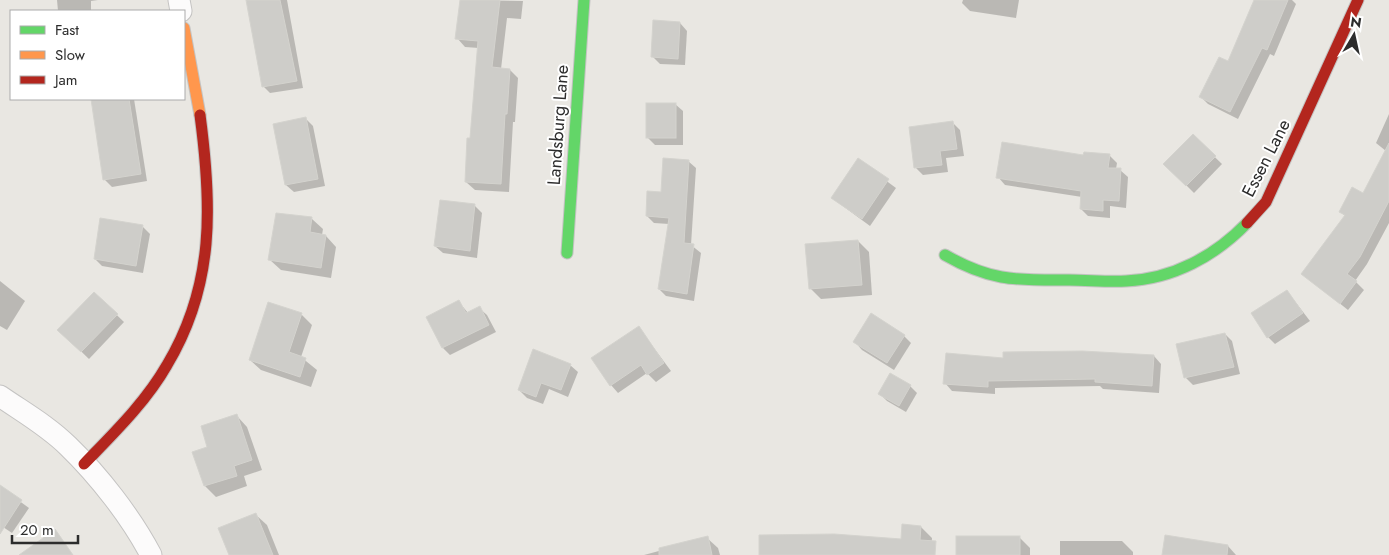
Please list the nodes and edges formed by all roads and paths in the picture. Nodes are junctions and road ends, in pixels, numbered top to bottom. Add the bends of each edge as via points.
1 (584, 0) edge
2 (1358, 0) edge
3 (185, 33) edge
4 (567, 253) dead end
5 (944, 255) dead end
6 (0, 396) edge
7 (84, 464) junction
8 (151, 555) edge

1 - 4 street, Landsburg Lane
2 - 5 street, Essen Lane via 1266,202 1247,226 1223,247 1166,275 1133,281 999,278 973,271
3 - 7 street via 210,182 210,227 204,271 195,304 167,365 141,402
6 - 7 street via 68,446
7 - 8 street via 140,534

